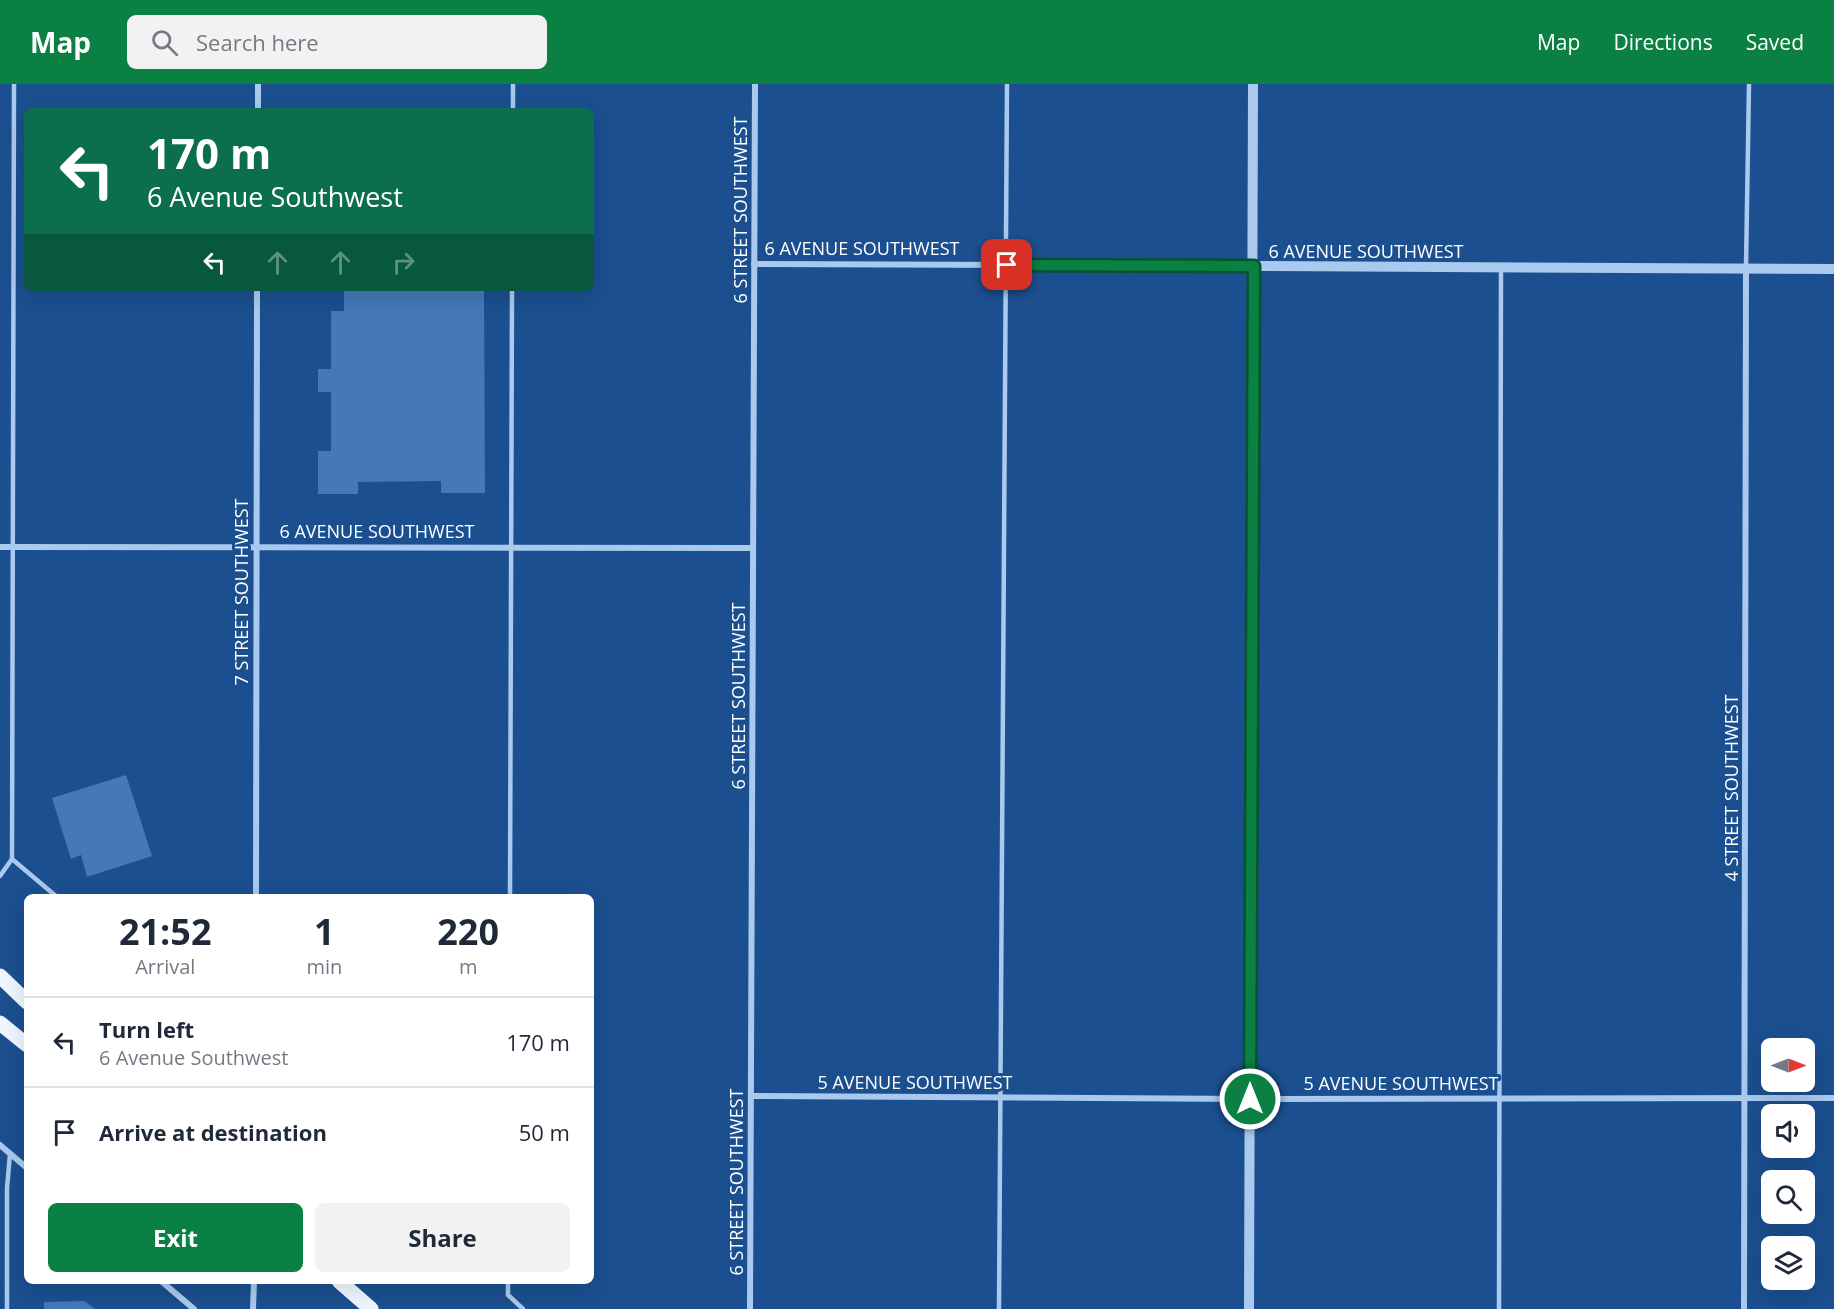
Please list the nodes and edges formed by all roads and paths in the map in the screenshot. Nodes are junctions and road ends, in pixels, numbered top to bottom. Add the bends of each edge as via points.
1 (14, 84) edge
2 (258, 84) edge
3 (513, 84) edge
4 (755, 84) edge
5 (1007, 84) edge
6 (1253, 84) edge
7 (1749, 84) edge
8 (258, 108) edge
9 (513, 108) edge
10 (754, 264) junction
11 (1007, 265) junction
12 (1254, 266) junction
13 (1746, 267) junction
14 (1501, 268) junction
15 (1834, 268) edge
16 (257, 291) edge
17 (512, 291) edge
18 (0, 547) edge
19 (12, 547) junction
20 (255, 547) junction
21 (511, 547) junction
22 (753, 548) junction
23 (12, 859) junction
24 (0, 876) edge
25 (53, 894) edge
26 (256, 894) edge
27 (510, 894) edge
28 (0, 976) edge
29 (24, 999) edge
30 (0, 1023) edge
31 (24, 1043) edge
32 (751, 1096) junction
33 (1000, 1097) junction
34 (1745, 1097) junction
35 (1499, 1098) junction
36 (1834, 1098) edge
37 (1250, 1099) junction
38 (0, 1145) edge
39 (10, 1154) junction
40 (24, 1166) edge
41 (165, 1284) edge
42 (254, 1284) edge
43 (342, 1284) edge
44 (508, 1284) edge
45 (7, 1309) edge
46 (194, 1309) edge
47 (253, 1309) edge
48 (371, 1309) edge
49 (523, 1309) edge
50 (750, 1309) edge
51 (999, 1309) edge
52 (1249, 1309) edge
53 (1499, 1309) edge
54 (1744, 1309) edge

1 - 19 lane
2 - 8 street
3 - 9 lane
4 - 10 street, 6 STREET SOUTHWEST
5 - 11 lane
6 - 12 street
7 - 13 lane
10 - 11 street, 6 AVENUE SOUTHWEST
10 - 22 street, 6 STREET SOUTHWEST
11 - 12 street, 6 AVENUE SOUTHWEST
11 - 33 lane
12 - 14 street, 6 AVENUE SOUTHWEST
12 - 37 street
13 - 14 street, 6 AVENUE SOUTHWEST
13 - 15 street, 6 AVENUE SOUTHWEST
13 - 34 street, 4 STREET SOUTHWEST
14 - 35 lane
16 - 20 street, 7 STREET SOUTHWEST
17 - 21 lane
18 - 19 street, 6 AVENUE SOUTHWEST
19 - 20 street, 6 AVENUE SOUTHWEST
19 - 23 lane
20 - 21 street, 6 AVENUE SOUTHWEST
20 - 26 street, 7 STREET SOUTHWEST
21 - 22 street, 6 AVENUE SOUTHWEST
21 - 27 lane
22 - 32 street, 6 STREET SOUTHWEST
23 - 24 lane
23 - 25 lane
28 - 29 main road
30 - 31 main road
32 - 33 street, 5 AVENUE SOUTHWEST
32 - 50 street, 6 STREET SOUTHWEST
33 - 37 street, 5 AVENUE SOUTHWEST
33 - 51 lane
34 - 35 street, 5 AVENUE SOUTHWEST
34 - 36 street, 5 AVENUE SOUTHWEST
34 - 54 street, 4 STREET SOUTHWEST
35 - 37 street, 5 AVENUE SOUTHWEST
35 - 53 lane
37 - 52 street
38 - 39 street
39 - 40 street
39 - 45 lane
41 - 46 street
42 - 47 street
43 - 48 main road
44 - 49 lane via 508,1295

